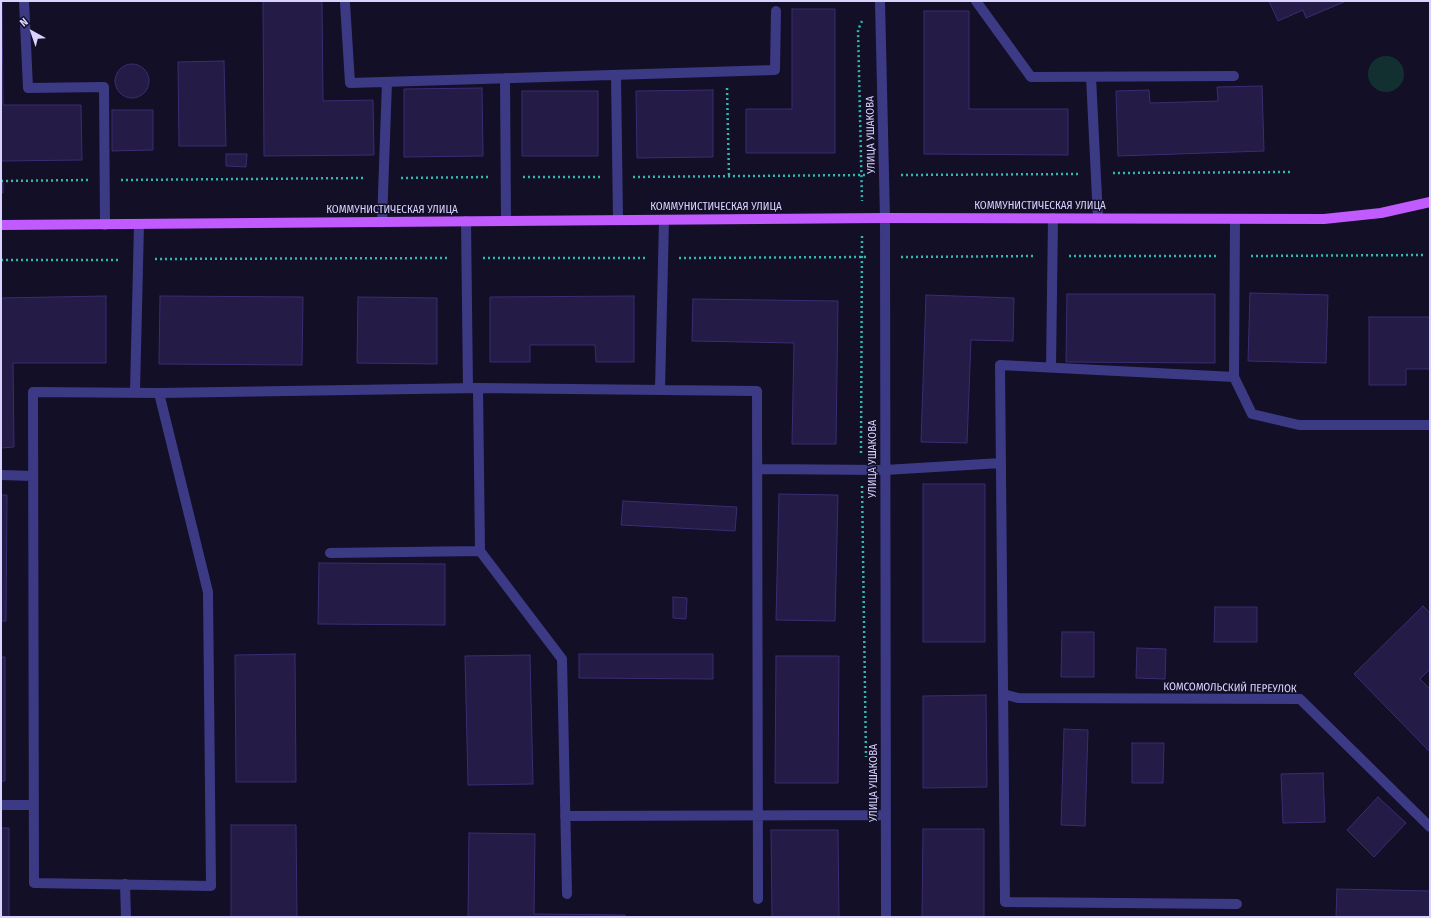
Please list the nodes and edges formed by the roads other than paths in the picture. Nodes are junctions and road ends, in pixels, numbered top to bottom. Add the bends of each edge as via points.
1 (24, 1) edge
2 (880, 1) edge
3 (976, 1) edge
4 (345, 3) dead end
5 (776, 11) dead end
6 (616, 75) junction
7 (1234, 76) dead end
8 (1092, 77) junction
9 (505, 78) junction
10 (387, 82) junction
11 (1430, 202) edge
12 (884, 218) junction
13 (1053, 218) junction
14 (1098, 218) junction
15 (1235, 219) junction
16 (618, 220) junction
17 (664, 220) junction
18 (506, 221) junction
19 (382, 222) junction
20 (466, 222) junction
21 (105, 224) junction
22 (139, 224) junction
23 (1, 226) edge
24 (1051, 368) junction
25 (1234, 377) junction
26 (473, 388) junction
27 (660, 390) junction
28 (135, 392) junction
29 (158, 393) junction
30 (1430, 425) edge
31 (1001, 463) junction
32 (757, 469) junction
33 (885, 470) junction
34 (1, 475) edge
35 (33, 476) junction
36 (480, 551) junction
37 (330, 553) dead end
38 (1003, 694) junction
39 (1, 805) edge
40 (34, 805) junction
41 (886, 815) junction
42 (565, 816) junction
43 (758, 816) junction
44 (1430, 827) edge
45 (125, 884) junction
46 (567, 894) dead end
47 (758, 899) dead end
48 (1237, 904) dead end
49 (126, 917) edge
50 (886, 917) edge

1 - 21 street via 28,88 104,87
2 - 12 street, УЛИЦА УШАКОВА
3 - 8 street via 1031,77
4 - 10 street via 350,83
5 - 6 street via 775,70
6 - 9 street
6 - 16 street
7 - 8 street
8 - 14 street
9 - 10 street
9 - 18 street
10 - 19 street
11 - 15 main road, КОММУНИСТИЧЕСКАЯ УЛИЦА via 1381,213 1324,219
12 - 13 main road, КОММУНИСТИЧЕСКАЯ УЛИЦА
12 - 17 main road, КОММУНИСТИЧЕСКАЯ УЛИЦА
12 - 33 street, УЛИЦА УШАКОВА
13 - 14 main road, КОММУНИСТИЧЕСКАЯ УЛИЦА
13 - 24 street
14 - 15 main road, КОММУНИСТИЧЕСКАЯ УЛИЦА
15 - 25 street
16 - 17 main road, КОММУНИСТИЧЕСКАЯ УЛИЦА
16 - 18 main road, КОММУНИСТИЧЕСКАЯ УЛИЦА
17 - 27 street
18 - 20 main road, КОММУНИСТИЧЕСКАЯ УЛИЦА
19 - 20 main road, КОММУНИСТИЧЕСКАЯ УЛИЦА
19 - 22 main road, КОММУНИСТИЧЕСКАЯ УЛИЦА
20 - 26 street
21 - 22 main road, КОММУНИСТИЧЕСКАЯ УЛИЦА
21 - 23 main road, КОММУНИСТИЧЕСКАЯ УЛИЦА
22 - 28 street
24 - 25 street
24 - 31 street via 1000,365
25 - 30 street via 1252,414 1299,425
26 - 27 street
26 - 29 street
26 - 36 street
27 - 32 street via 757,391
28 - 29 street
28 - 35 street via 33,392
29 - 45 street via 208,592 211,886
31 - 33 street
31 - 38 street
32 - 33 street
32 - 43 street
33 - 41 street, УЛИЦА УШАКОВА
34 - 35 street
35 - 40 street
36 - 37 street
36 - 42 street via 562,659
38 - 44 street, КОМСОМОЛЬСКИЙ ПЕРЕУЛОК via 1018,698 1300,699
38 - 48 street via 1005,902
39 - 40 street
40 - 45 street via 34,883
41 - 43 street
41 - 50 street, УЛИЦА УШАКОВА
42 - 43 street
42 - 46 street
43 - 47 street
45 - 49 street

